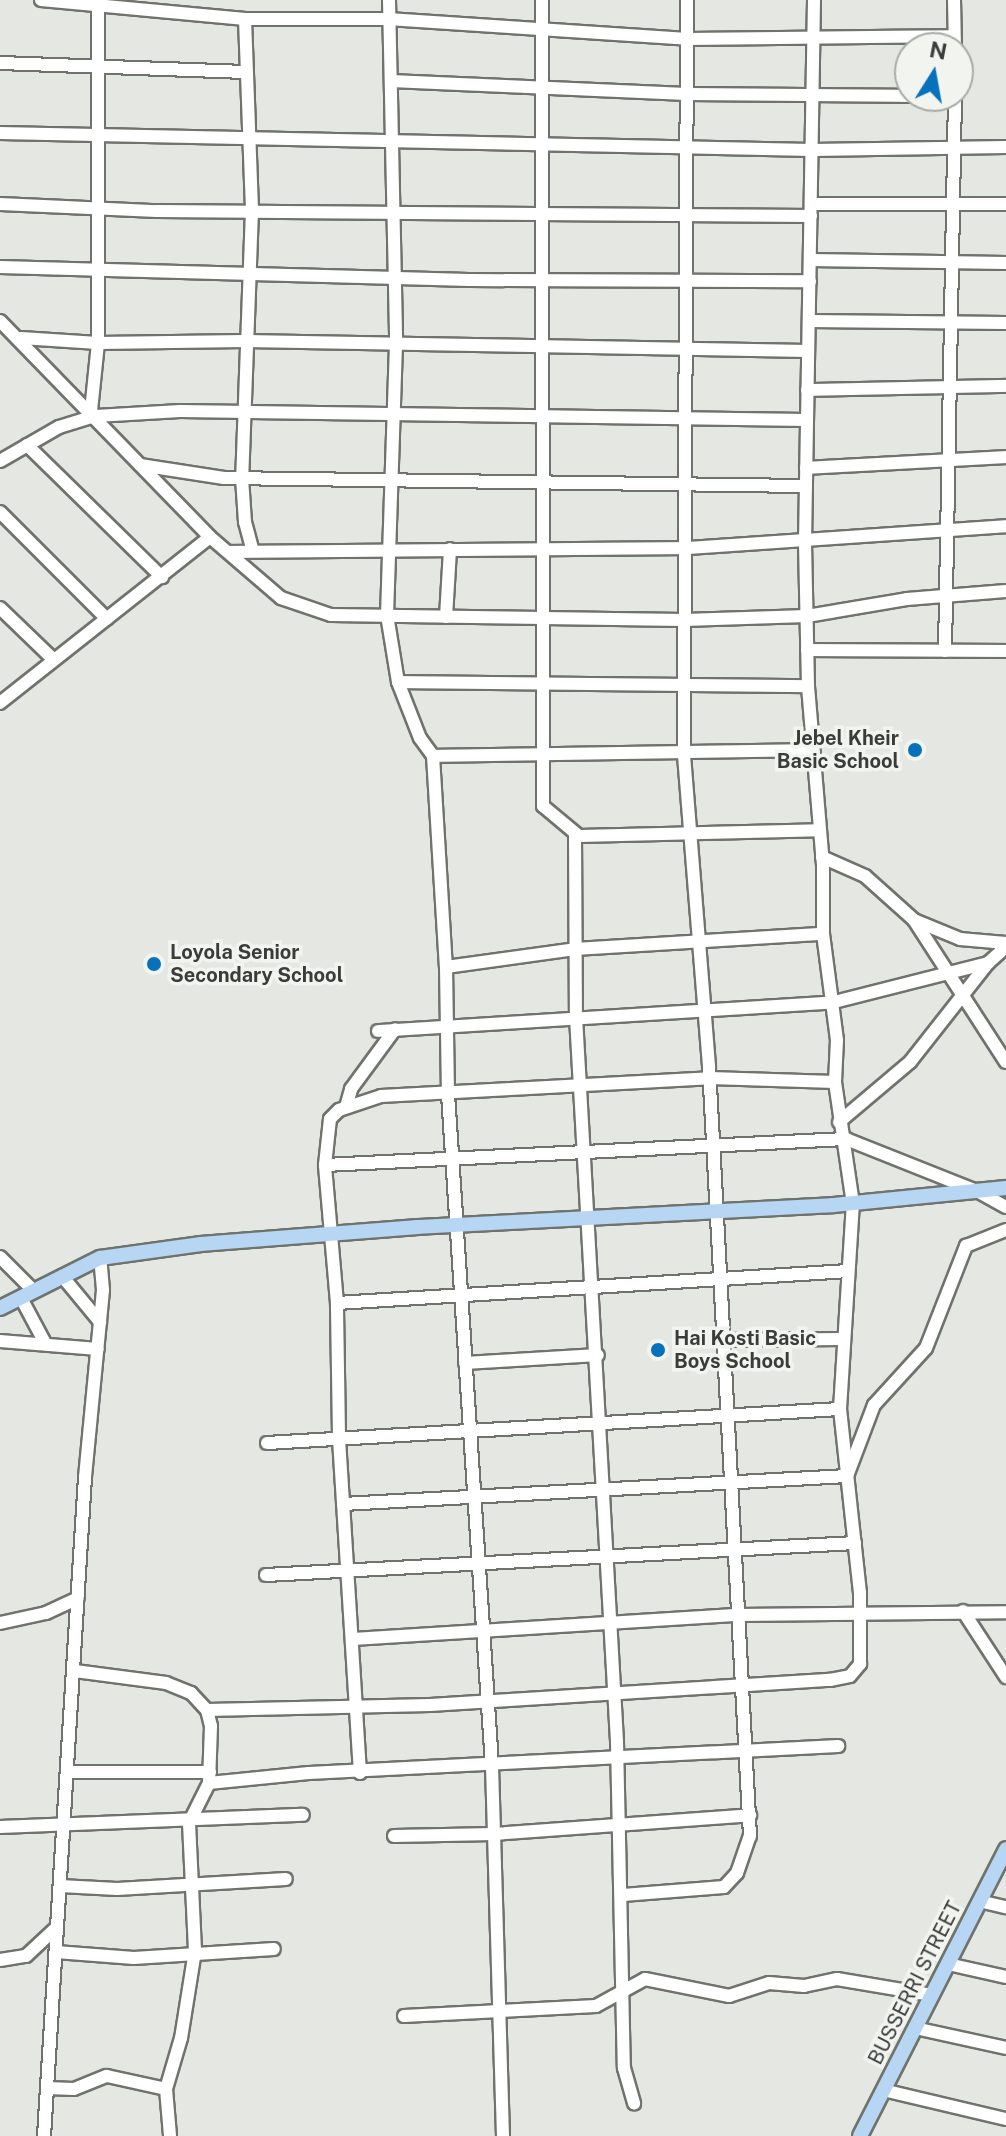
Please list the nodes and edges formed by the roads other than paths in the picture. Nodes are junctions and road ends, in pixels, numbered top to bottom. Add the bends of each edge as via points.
1 (41, 0) edge
2 (389, 0) edge
3 (542, 0) edge
4 (687, 0) edge
5 (814, 0) edge
6 (954, 0) edge
7 (98, 2) edge
8 (245, 19) junction
9 (388, 19) junction
10 (544, 32) junction
11 (954, 32) edge
12 (687, 39) junction
13 (813, 41) junction
14 (894, 42) edge
15 (0, 63) edge
16 (95, 69) junction
17 (245, 72) junction
18 (391, 81) junction
19 (542, 84) junction
20 (687, 94) junction
21 (894, 96) edge
22 (812, 98) junction
23 (955, 112) edge
24 (0, 133) edge
25 (98, 137) junction
26 (250, 140) junction
27 (393, 143) junction
28 (541, 144) junction
29 (687, 145) junction
30 (956, 147) junction
31 (1006, 147) edge
32 (812, 150) junction
33 (0, 204) edge
34 (954, 204) junction
35 (1006, 204) edge
36 (97, 208) junction
37 (252, 210) junction
38 (811, 210) junction
39 (395, 211) junction
40 (541, 213) junction
41 (687, 213) junction
42 (810, 260) junction
43 (952, 263) junction
44 (1006, 263) edge
45 (0, 267) edge
46 (99, 271) junction
47 (248, 274) junction
48 (395, 277) junction
49 (687, 279) junction
50 (540, 280) junction
51 (810, 281) junction
52 (0, 321) edge
53 (809, 321) junction
54 (951, 322) junction
55 (1006, 323) edge
56 (21, 338) junction
57 (245, 341) junction
58 (98, 343) junction
59 (396, 344) junction
60 (540, 345) junction
61 (687, 350) junction
62 (808, 351) junction
63 (1006, 386) edge
64 (949, 387) junction
65 (807, 390) junction
66 (244, 412) junction
67 (93, 414) junction
68 (394, 415) junction
69 (541, 415) junction
70 (687, 419) junction
71 (807, 420) junction
72 (27, 445) junction
73 (1006, 457) edge
74 (0, 461) edge
75 (947, 461) junction
76 (140, 465) junction
77 (806, 468) junction
78 (242, 478) junction
79 (391, 483) junction
80 (541, 483) junction
81 (687, 486) junction
82 (806, 486) junction
83 (0, 512) edge
84 (1006, 526) edge
85 (944, 530) junction
86 (210, 537) junction
87 (805, 543) junction
88 (544, 547) junction
89 (687, 548) junction
90 (390, 549) junction
91 (450, 549) junction
92 (253, 551) junction
93 (231, 552) junction
94 (162, 577) junction
95 (1006, 591) edge
96 (943, 596) junction
97 (0, 608) edge
98 (387, 615) junction
99 (807, 616) junction
100 (446, 617) junction
101 (541, 618) junction
102 (107, 619) junction
103 (684, 620) junction
104 (807, 650) junction
105 (945, 651) junction
106 (1006, 651) edge
107 (53, 659) junction
108 (398, 682) junction
109 (539, 685) junction
110 (686, 686) junction
111 (808, 686) junction
112 (0, 703) edge
113 (811, 750) junction
114 (684, 753) junction
115 (541, 755) junction
116 (433, 756) junction
117 (819, 830) junction
118 (575, 835) junction
119 (688, 836) junction
120 (822, 857) junction
121 (914, 920) junction
122 (823, 934) junction
123 (696, 941) junction
124 (1006, 945) edge
125 (575, 949) junction
126 (988, 963) junction
127 (446, 967) junction
128 (948, 973) junction
129 (963, 996) junction
130 (575, 997) junction
131 (834, 1002) junction
132 (703, 1011) junction
133 (601, 1016) junction
134 (576, 1017) junction
135 (446, 1023) junction
136 (395, 1029) junction
137 (378, 1031) dead end
138 (1006, 1062) edge
139 (710, 1078) junction
140 (835, 1082) junction
141 (579, 1085) junction
142 (448, 1094) junction
143 (346, 1107) junction
144 (839, 1122) junction
145 (846, 1139) junction
146 (713, 1146) junction
147 (583, 1154) junction
148 (453, 1159) junction
149 (325, 1165) junction
150 (1003, 1186) edge
151 (977, 1191) junction
152 (853, 1204) junction
153 (1006, 1207) edge
154 (716, 1211) junction
155 (586, 1218) junction
156 (457, 1225) junction
157 (1006, 1230) edge
158 (329, 1232) junction
159 (0, 1257) edge
160 (100, 1258) junction
161 (848, 1271) junction
162 (62, 1276) junction
163 (719, 1278) junction
164 (592, 1288) junction
165 (461, 1291) junction
166 (27, 1294) junction
167 (337, 1303) junction
168 (0, 1308) edge
169 (100, 1322) junction
170 (844, 1339) junction
171 (722, 1340) junction
172 (0, 1341) edge
173 (44, 1341) junction
174 (98, 1349) junction
175 (598, 1355) junction
176 (465, 1363) junction
177 (840, 1409) junction
178 (726, 1416) junction
179 (598, 1421) junction
180 (468, 1429) junction
181 (339, 1435) junction
182 (267, 1443) dead end
183 (847, 1476) junction
184 (729, 1482) junction
185 (601, 1488) junction
186 (472, 1494) junction
187 (343, 1504) junction
188 (855, 1543) junction
189 (733, 1552) junction
190 (605, 1556) junction
191 (480, 1563) junction
192 (348, 1574) junction
193 (266, 1575) dead end
194 (78, 1598) junction
195 (963, 1611) junction
196 (860, 1612) junction
197 (1006, 1612) edge
198 (738, 1615) junction
199 (610, 1622) junction
200 (0, 1623) edge
201 (484, 1631) junction
202 (353, 1639) junction
203 (75, 1671) junction
204 (1006, 1677) edge
205 (744, 1683) junction
206 (614, 1691) junction
207 (488, 1700) junction
208 (358, 1707) junction
209 (207, 1710) junction
210 (838, 1746) dead end
211 (747, 1751) junction
212 (617, 1759) junction
213 (492, 1766) junction
214 (68, 1772) junction
215 (360, 1773) junction
216 (209, 1778) junction
217 (303, 1815) dead end
218 (750, 1815) junction
219 (189, 1823) junction
220 (67, 1826) junction
221 (620, 1826) junction
222 (0, 1827) edge
223 (494, 1834) junction
224 (394, 1836) dead end
225 (1006, 1849) edge
226 (286, 1879) dead end
227 (193, 1881) junction
228 (60, 1886) junction
229 (623, 1895) junction
230 (979, 1901) junction
231 (1006, 1907) edge
232 (57, 1927) junction
233 (274, 1949) dead end
234 (195, 1951) junction
235 (56, 1952) junction
236 (0, 1960) edge
237 (626, 1964) junction
238 (948, 1964) junction
239 (1006, 1977) edge
240 (645, 1979) junction
241 (625, 1990) junction
242 (932, 1995) junction
243 (501, 2010) junction
244 (404, 2016) dead end
245 (915, 2028) junction
246 (1006, 2048) edge
247 (47, 2088) junction
248 (166, 2089) junction
249 (883, 2090) junction
250 (634, 2104) dead end
251 (1006, 2119) edge
252 (44, 2136) edge
253 (170, 2136) edge
254 (503, 2136) edge
255 (860, 2136) edge

1 - 7 street
2 - 9 street
3 - 10 street
4 - 12 street
5 - 13 street
6 - 11 street
7 - 8 street
7 - 16 street
8 - 9 street
8 - 17 street
9 - 10 street
9 - 18 street
10 - 12 street
10 - 19 street
12 - 13 street
12 - 20 street
13 - 14 street
13 - 22 street
15 - 16 street
16 - 17 street
16 - 25 street
17 - 26 street
18 - 19 street
18 - 27 street
19 - 20 street
19 - 28 street
20 - 22 street
20 - 29 street
21 - 22 street
22 - 32 street
23 - 30 street
24 - 25 street
25 - 26 street
25 - 36 street
26 - 27 street
26 - 37 street
27 - 28 street
27 - 39 street
28 - 29 street
28 - 40 street
29 - 32 street
29 - 41 street
30 - 31 street
30 - 32 street
30 - 34 street
32 - 38 street
33 - 36 street
34 - 35 street
34 - 38 street
34 - 43 street
36 - 37 street
36 - 46 street
37 - 39 street
37 - 47 street
38 - 41 street
38 - 42 street
39 - 40 street
39 - 48 street
40 - 41 street
40 - 50 street
41 - 49 street
42 - 43 street
42 - 51 street
43 - 44 street
43 - 54 street
45 - 46 street
46 - 47 street
46 - 58 street
47 - 48 street
47 - 57 street
48 - 50 street
48 - 59 street
49 - 50 street
49 - 51 street
49 - 61 street
50 - 60 street
51 - 53 street
52 - 56 street
53 - 54 street
53 - 62 street
54 - 55 street
54 - 64 street
56 - 58 street
56 - 67 street
57 - 58 street
57 - 59 street
57 - 66 street
58 - 67 street
59 - 60 street
59 - 68 street
60 - 61 street
60 - 69 street
61 - 62 street
61 - 70 street
62 - 65 street
63 - 64 street
64 - 65 street
64 - 75 street
65 - 71 street
66 - 67 street
66 - 68 street
66 - 78 street
67 - 72 street
67 - 76 street
68 - 69 street
68 - 79 street
69 - 70 street
69 - 80 street
70 - 71 street
70 - 81 street
71 - 77 street
72 - 74 street
72 - 94 street
73 - 75 street
75 - 77 street
75 - 85 street
76 - 78 street
76 - 86 street
77 - 82 street
78 - 79 street
78 - 92 street
79 - 80 street
79 - 90 street
80 - 81 street
80 - 88 street
81 - 82 street
81 - 89 street
82 - 87 street
83 - 102 street
84 - 85 street
85 - 87 street
85 - 96 street
86 - 93 street
86 - 94 street
87 - 89 street
87 - 99 street
88 - 89 street
88 - 91 street
88 - 101 street
89 - 103 street
90 - 91 street
90 - 92 street
90 - 98 street
91 - 100 street
92 - 93 street
93 - 98 street via 298,608 331,615
94 - 102 street
95 - 96 street
96 - 99 street
96 - 105 street
97 - 107 street
98 - 100 street
98 - 108 street
99 - 103 street
99 - 104 street
100 - 101 street
101 - 103 street
101 - 109 street
102 - 107 street
103 - 110 street
104 - 105 street
104 - 111 street
105 - 106 street
107 - 112 street
108 - 109 street
108 - 116 street via 420,738
109 - 110 street
109 - 115 street
110 - 111 street
110 - 114 street
111 - 113 street
113 - 114 street
113 - 117 street
114 - 115 street
114 - 119 street
115 - 116 street
115 - 118 street via 545,810
116 - 127 street
117 - 119 street
117 - 120 street
118 - 119 street
118 - 125 street
119 - 123 street
120 - 121 street via 865,876
120 - 122 street
121 - 124 street via 960,939
121 - 128 street
122 - 123 street
122 - 131 street
123 - 125 street
123 - 132 street
124 - 126 street
125 - 127 street
125 - 130 street
126 - 128 street
126 - 129 street
127 - 135 street
128 - 129 street
128 - 131 street
129 - 138 street
129 - 144 street via 910,1062
130 - 133 street
130 - 134 street
131 - 132 street
131 - 140 street
132 - 133 street
132 - 139 street
133 - 134 street
134 - 135 street
134 - 141 street
135 - 136 street
135 - 142 street
136 - 137 street
136 - 143 street via 351,1089
139 - 140 street
139 - 141 street
139 - 146 street
140 - 144 street
141 - 142 street
141 - 147 street
142 - 143 street via 381,1096
142 - 148 street
143 - 149 street via 325,1131
144 - 145 street
145 - 146 street
145 - 151 street
145 - 152 street
146 - 147 street
146 - 154 street
147 - 148 street
147 - 155 street
148 - 149 street
148 - 156 street
149 - 158 street
150 - 151 main road
151 - 152 main road
151 - 153 street
152 - 154 main road
152 - 161 street
154 - 155 main road
154 - 163 street
155 - 156 main road
155 - 164 street
156 - 158 main road
156 - 165 street
157 - 183 street via 966,1246 926,1348 874,1405
158 - 160 main road
158 - 167 street
159 - 166 street
160 - 162 main road
160 - 169 street
161 - 163 street
161 - 170 street
162 - 166 main road
162 - 169 street
163 - 164 street
163 - 171 street
164 - 165 street
164 - 175 street
165 - 167 street
165 - 176 street
166 - 168 main road
166 - 173 street
167 - 181 street
169 - 174 street
170 - 171 street
170 - 177 street
171 - 178 street
172 - 173 street
173 - 174 street
174 - 194 street
175 - 176 street
175 - 179 street
176 - 180 street
177 - 178 street
177 - 183 street
178 - 179 street
178 - 184 street
179 - 180 street
179 - 185 street
180 - 181 street
180 - 186 street
181 - 182 street
181 - 187 street
183 - 184 street
183 - 188 street
184 - 185 street
184 - 189 street
185 - 186 street
185 - 190 street
186 - 187 street
186 - 191 street
187 - 192 street
188 - 189 street
188 - 196 street
189 - 190 street
189 - 198 street
190 - 191 street
190 - 199 street
191 - 192 street
191 - 201 street
192 - 193 street
192 - 202 street
194 - 200 street via 46,1613
194 - 203 street
195 - 196 street
195 - 197 street
195 - 204 street
196 - 198 street
196 - 205 street via 860,1664 850,1676
198 - 199 street
198 - 205 street
199 - 201 street
199 - 206 street
201 - 202 street
201 - 207 street
202 - 208 street
203 - 209 street via 166,1683 191,1693
203 - 214 street
205 - 206 street
205 - 211 street
206 - 207 street
206 - 212 street
207 - 208 street
207 - 213 street
208 - 209 street
208 - 215 street
209 - 216 street via 213,1741
210 - 211 street
211 - 212 street
211 - 218 street
212 - 213 street
212 - 221 street
213 - 215 street
213 - 223 street
214 - 216 street
214 - 220 street
215 - 216 street
216 - 219 street
217 - 219 street
218 - 221 street
218 - 229 street via 744,1855 724,1887
219 - 220 street
219 - 227 street
220 - 222 street
220 - 228 street
221 - 223 street
221 - 229 street
223 - 224 street
223 - 243 street
225 - 230 main road, BUSSERRI STREET
226 - 227 street
227 - 228 street via 117,1889
227 - 234 street
228 - 232 street
229 - 237 street
230 - 231 street
230 - 238 main road, BUSSERRI STREET
232 - 235 street
232 - 236 street via 26,1956
233 - 234 street
234 - 235 street via 134,1958
234 - 248 street via 181,2038
235 - 247 street
237 - 240 street
237 - 241 street
238 - 239 street
238 - 242 main road, BUSSERRI STREET
240 - 241 street
240 - 242 street via 729,1996 769,1983 804,1986 837,1979
241 - 243 street via 596,2006
241 - 250 street via 624,2068
242 - 245 main road, BUSSERRI STREET
243 - 244 street
243 - 254 street
245 - 246 street
245 - 249 main road, BUSSERRI STREET
247 - 248 street via 74,2089 107,2076
247 - 252 street
248 - 253 street
249 - 251 street
249 - 255 main road, BUSSERRI STREET

